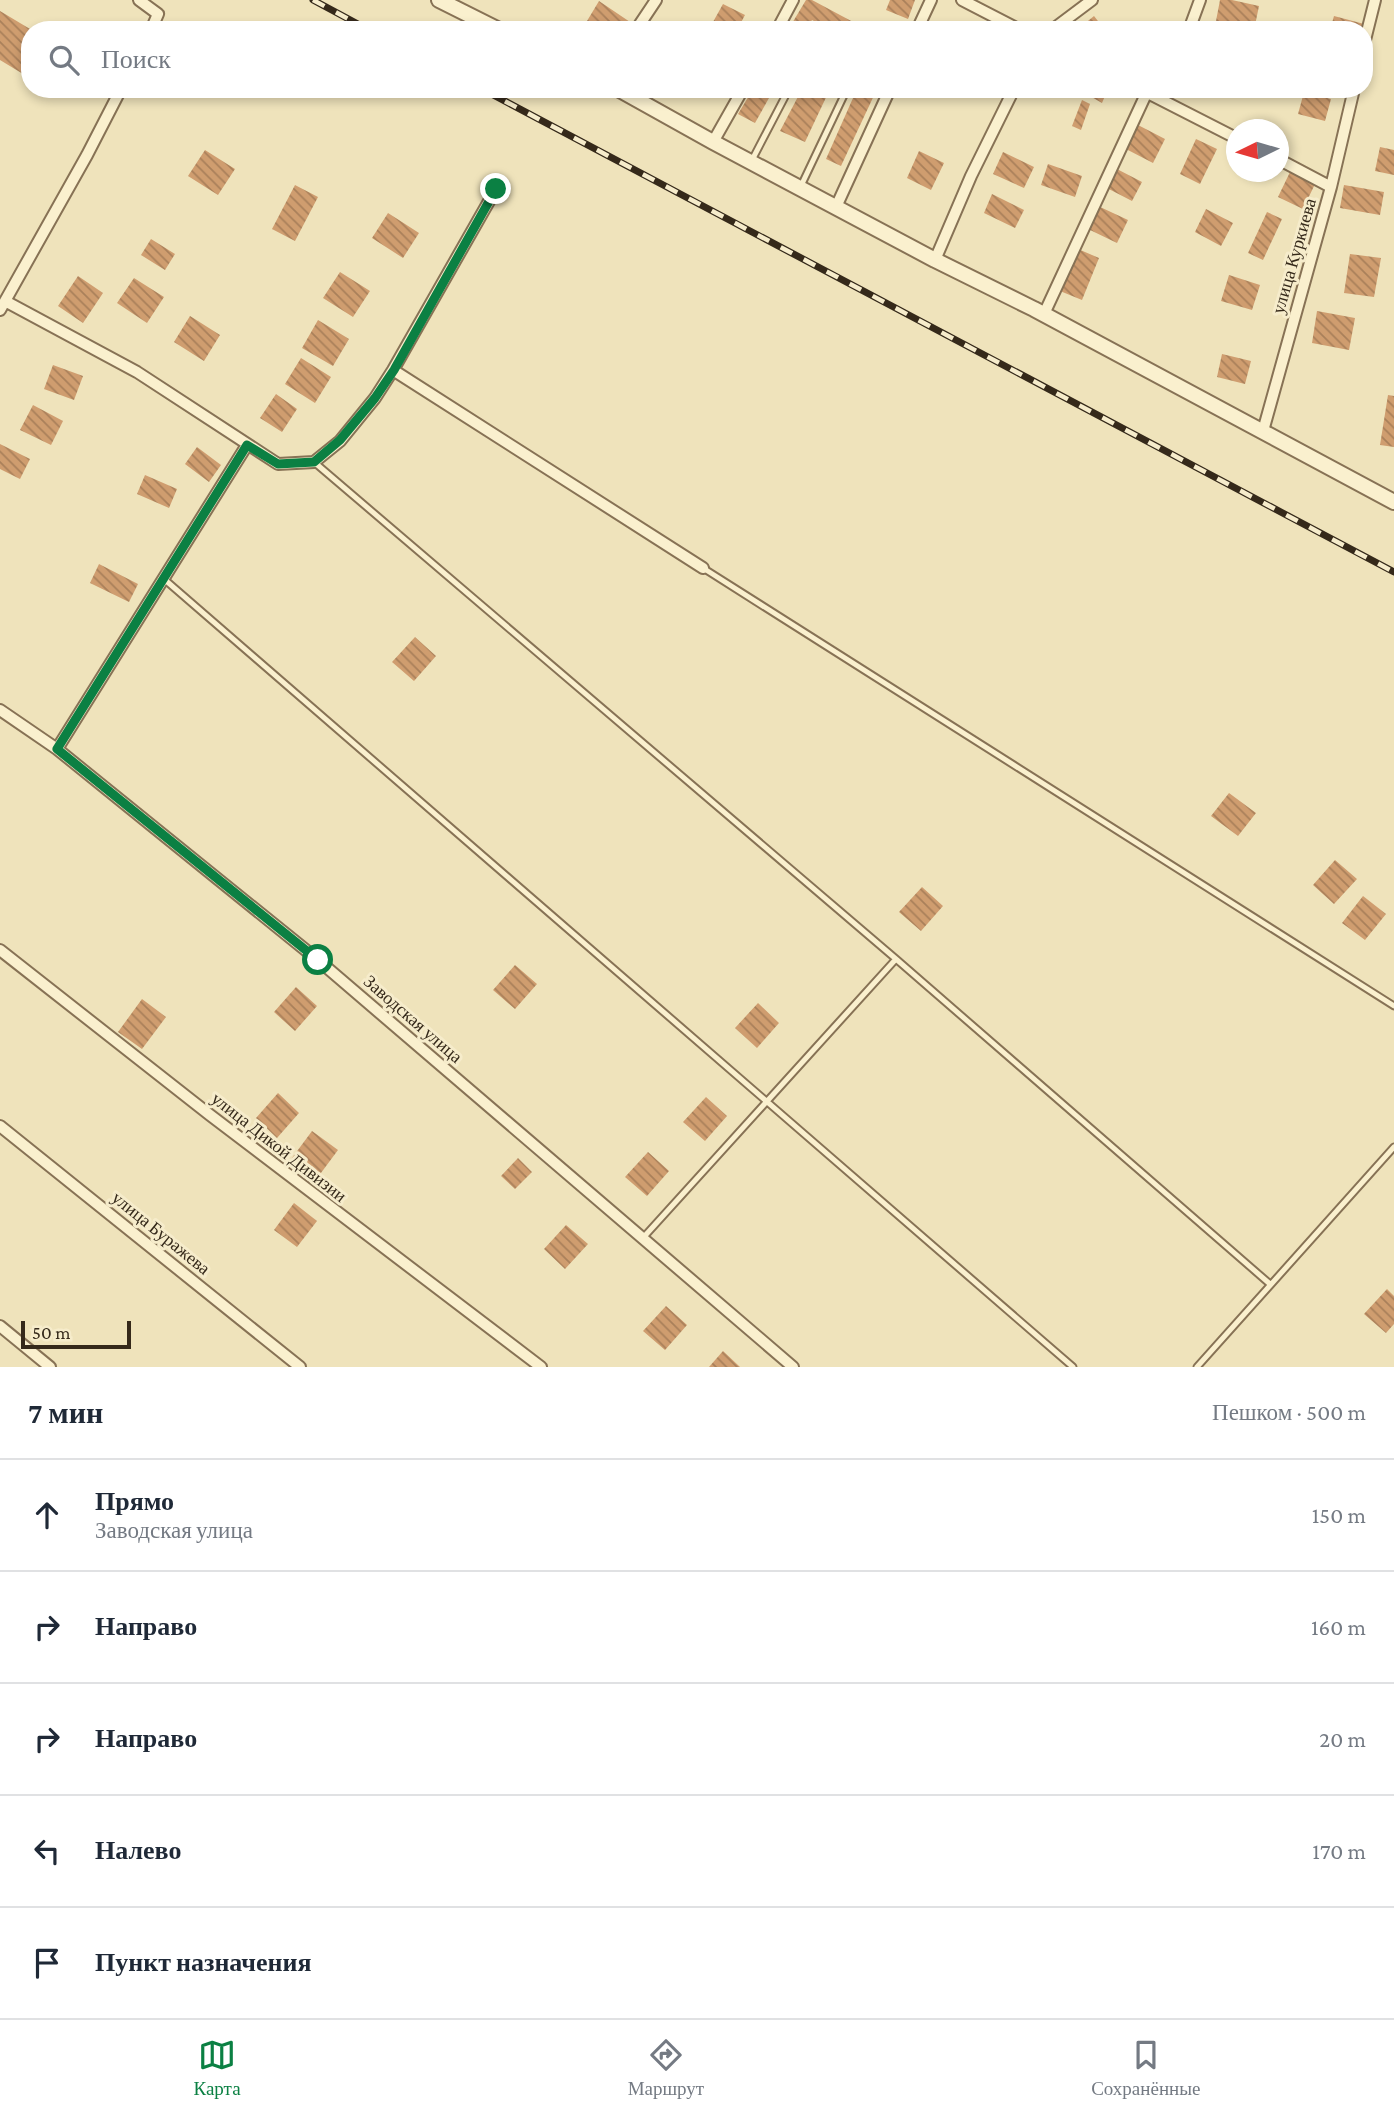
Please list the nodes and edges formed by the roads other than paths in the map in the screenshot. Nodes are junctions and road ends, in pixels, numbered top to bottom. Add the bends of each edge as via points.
1 (139, 0) edge
2 (439, 0) edge
3 (656, 0) edge
4 (793, 0) edge
5 (931, 0) edge
6 (962, 0) edge
7 (1093, 0) edge
8 (1200, 0) edge
9 (1374, 0) edge
10 (155, 21) edge
11 (481, 21) edge
12 (642, 21) edge
13 (782, 21) edge
14 (921, 21) edge
15 (1003, 21) edge
16 (1064, 21) edge
17 (1192, 21) edge
18 (1369, 21) edge
19 (116, 98) edge
20 (634, 98) edge
21 (738, 98) edge
22 (784, 98) edge
23 (843, 98) edge
24 (886, 98) edge
25 (1010, 98) edge
26 (1141, 98) edge
27 (1157, 98) edge
28 (1164, 98) edge
29 (1352, 98) edge
30 (1163, 101) junction
31 (1226, 132) edge
32 (713, 142) junction
33 (751, 162) junction
34 (1289, 164) edge
35 (1331, 187) junction
36 (800, 188) junction
37 (496, 189) dead end
38 (836, 207) junction
39 (935, 260) junction
40 (2, 305) edge
41 (1044, 314) junction
42 (394, 370) junction
43 (1263, 430) junction
44 (247, 445) junction
45 (314, 462) junction
46 (1394, 502) edge
47 (703, 568) joint
48 (164, 579) junction
49 (0, 710) edge
50 (57, 749) junction
51 (0, 950) edge
52 (896, 959) junction
53 (1394, 1006) edge
54 (767, 1100) junction
55 (0, 1126) edge
56 (1394, 1147) edge
57 (642, 1239) junction
58 (1270, 1284) junction
59 (0, 1326) edge
60 (50, 1367) edge
61 (300, 1367) edge
62 (541, 1367) edge
63 (793, 1367) edge
64 (1073, 1367) edge
65 (1197, 1367) edge

1 - 10 street via 158,14
2 - 11 street
3 - 12 street
4 - 13 street
5 - 14 street
6 - 15 street
7 - 16 street
8 - 17 street
9 - 18 street
19 - 40 street
20 - 32 street
21 - 32 street
22 - 33 lane
23 - 36 lane
24 - 38 street
25 - 39 street
26 - 41 street
27 - 30 street
28 - 30 street
29 - 35 street, улица Куркиева
30 - 31 street
32 - 33 street
33 - 36 street
34 - 35 street
35 - 43 street, улица Куркиева
36 - 38 street
37 - 42 street
38 - 39 street
39 - 41 street
40 - 44 street via 137,372
41 - 43 street
42 - 45 street via 340,440
42 - 47 street
43 - 46 street
44 - 45 street via 278,464
44 - 48 street
45 - 52 lane
47 - 53 lane
48 - 50 street
48 - 54 lane
49 - 50 street, Заводская улица
50 - 57 street, Заводская улица via 318,960
51 - 62 street, улица Дикой Дивизии
52 - 54 lane
52 - 58 lane
54 - 57 lane
54 - 64 lane
55 - 61 street, улица Буражева
56 - 58 lane
57 - 63 street, Заводская улица
58 - 65 lane
59 - 60 street

